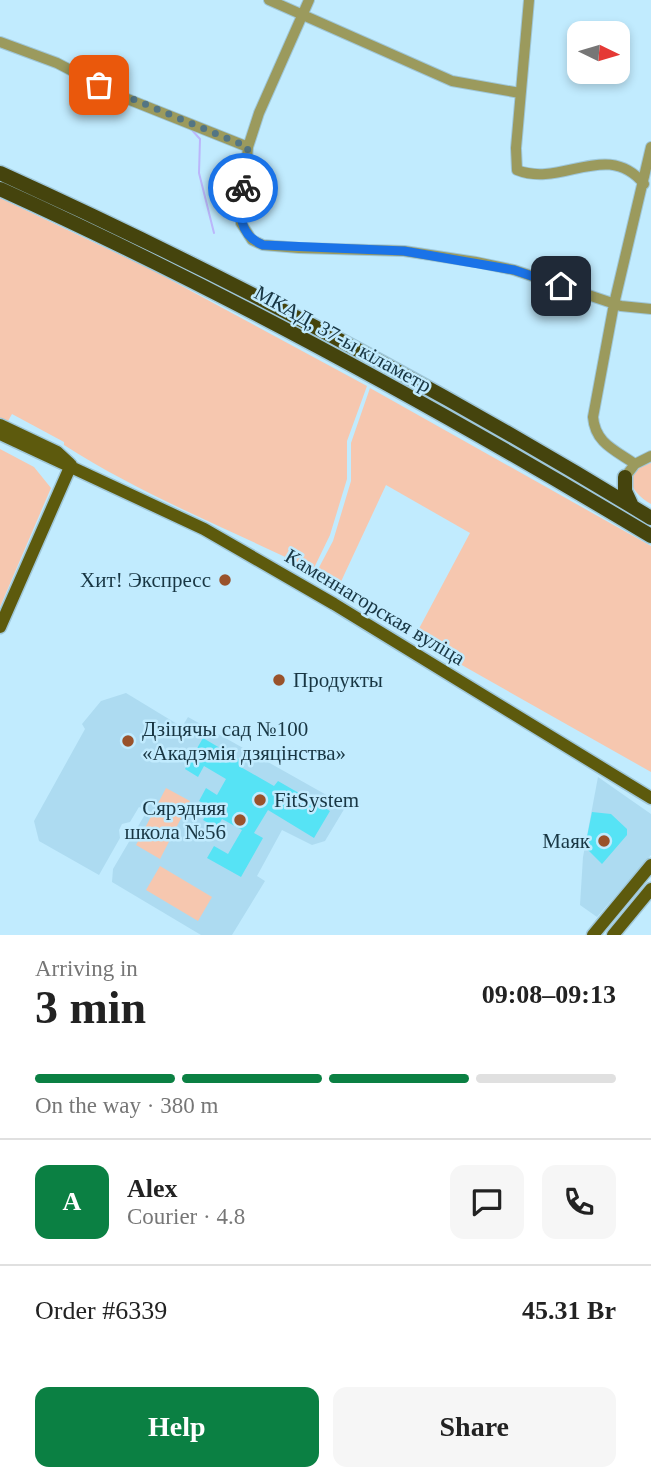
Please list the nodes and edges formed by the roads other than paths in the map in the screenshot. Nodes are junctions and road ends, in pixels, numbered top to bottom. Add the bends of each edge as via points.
1 (269, 0) edge
2 (309, 0) edge
3 (529, 0) edge
4 (301, 15) junction
5 (0, 42) edge
6 (520, 93) junction
7 (248, 147) junction
8 (651, 147) edge
9 (5, 183) edge
10 (644, 184) junction
11 (614, 303) junction
12 (651, 309) edge
13 (0, 425) edge
14 (0, 435) edge
15 (651, 456) edge
16 (635, 464) junction
17 (71, 465) junction
18 (625, 477) junction
19 (601, 488) junction
20 (632, 506) junction
21 (651, 518) edge
22 (651, 536) edge
23 (0, 627) edge
24 (651, 798) edge
25 (651, 865) edge
26 (651, 889) edge
27 (593, 935) edge
28 (613, 935) edge

1 - 4 street
2 - 4 street
3 - 6 street
4 - 6 street via 452,81
4 - 7 street
5 - 7 street
6 - 10 street via 517,170 541,175 612,164 625,167
7 - 11 street via 241,223 252,240 263,245 404,251 476,262
8 - 10 street
9 - 19 highway, МКАД, 37-ы кіламетр via 216,277
9 - 22 highway, МКАД, 37-ы кіламетр via 429,410
10 - 11 street
11 - 12 street
11 - 16 street via 594,402 594,427 601,442
13 - 17 main road, Каменнагорская вуліца via 57,452
14 - 17 main road, Каменнагорская вуліца
15 - 16 street
16 - 18 street
17 - 23 main road
17 - 24 main road, Каменнагорская вуліца via 251,555
18 - 19 highway via 615,486
18 - 20 highway
19 - 20 highway, МКАД, 37-ы кіламетр
20 - 21 highway, МКАД, 37-ы кіламетр
25 - 27 main road
26 - 28 main road

